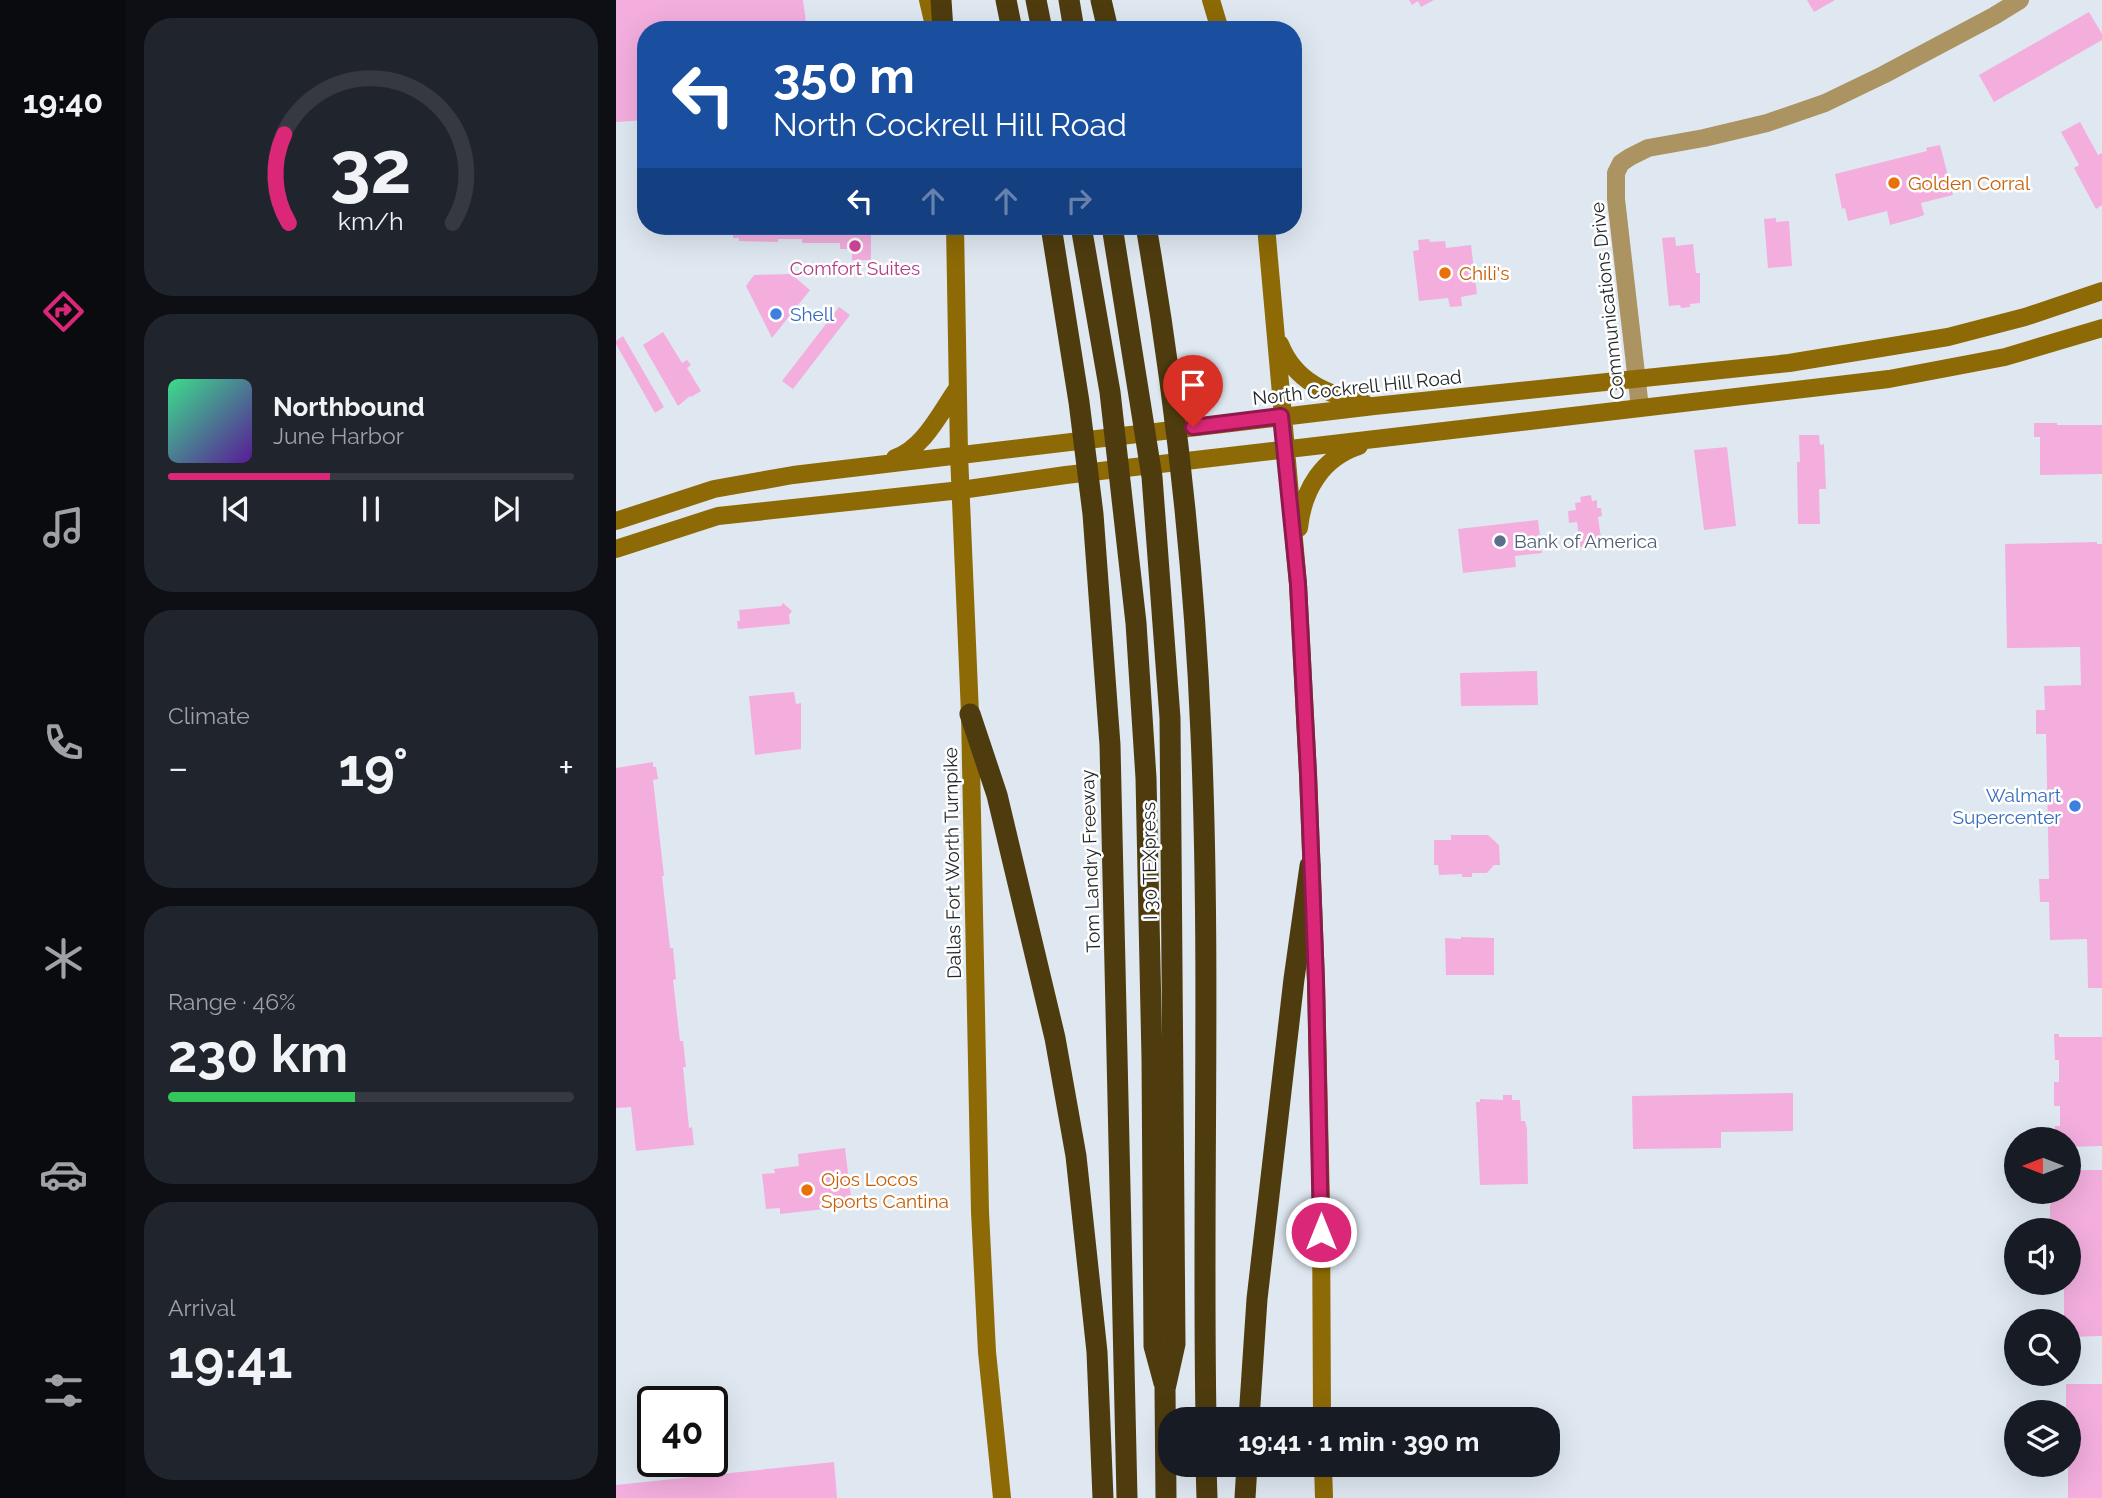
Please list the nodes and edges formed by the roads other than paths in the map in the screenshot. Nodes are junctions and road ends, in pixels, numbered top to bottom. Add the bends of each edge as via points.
1 (928, 0) edge
2 (941, 0) edge
3 (1006, 0) edge
4 (1036, 0) edge
5 (1069, 0) edge
6 (1101, 0) edge
7 (1211, 0) edge
8 (2020, 0) edge
9 (932, 21) edge
10 (942, 21) edge
11 (1010, 21) edge
12 (1040, 21) edge
13 (1072, 21) edge
14 (1106, 21) edge
15 (1217, 21) edge
16 (955, 235) edge
17 (1052, 235) edge
18 (1083, 235) edge
19 (1113, 235) edge
20 (1147, 235) edge
21 (1267, 235) edge
22 (2102, 291) edge
23 (2102, 327) edge
24 (1275, 332) junction
25 (1948, 337) junction
26 (1955, 368) junction
27 (1637, 379) junction
28 (957, 389) junction
29 (1374, 406) junction
30 (1640, 408) junction
31 (1281, 416) junction
32 (1380, 438) junction
33 (1284, 450) junction
34 (959, 454) junction
35 (873, 465) junction
36 (961, 490) junction
37 (616, 521) edge
38 (616, 528) edge
39 (621, 547) edge
40 (1296, 569) junction
41 (970, 715) junction
42 (1310, 866) junction
43 (1166, 1389) junction
44 (1206, 1407) edge
45 (1250, 1407) edge
46 (1322, 1407) edge
47 (1206, 1477) edge
48 (1246, 1477) edge
49 (1323, 1477) edge
50 (1002, 1498) edge
51 (1103, 1498) edge
52 (1127, 1498) edge
53 (1166, 1498) edge
54 (1207, 1498) edge
55 (1245, 1498) edge
56 (1324, 1498) edge

1 - 9 main road
2 - 10 highway
3 - 11 highway
4 - 12 highway
5 - 13 highway
6 - 14 highway
7 - 15 main road
8 - 27 street, Communications Drive via 1825,103 1767,123 1648,148 1621,163 1616,173 1616,200
16 - 28 main road, Dallas Fort Worth Turnpike
17 - 52 highway, Tom Landry Freeway via 1093,514 1110,745
18 - 43 highway via 1110,392 1136,623 1146,778 1154,1346
19 - 43 highway, I 30 TEXpress via 1152,477 1170,718 1175,1344
20 - 44 highway via 1184,502 1201,733
21 - 24 main road
22 - 25 main road, North Cockrell Hill Road
23 - 26 main road
24 - 29 main road via 1285,357 1311,384
24 - 31 main road
25 - 26 main road
25 - 27 main road, North Cockrell Hill Road via 1789,363
26 - 30 main road
27 - 29 main road, North Cockrell Hill Road
27 - 30 street, Communications Drive
28 - 34 main road, Dallas Fort Worth Turnpike
28 - 35 main road via 909,453
29 - 31 main road, North Cockrell Hill Road
30 - 32 main road
31 - 33 main road
31 - 34 main road, North Cockrell Hill Road
32 - 33 main road
32 - 40 main road via 1349,449 1326,465 1311,484 1301,509
33 - 36 main road
33 - 40 main road
34 - 35 main road, North Cockrell Hill Road
34 - 36 main road, Dallas Fort Worth Turnpike
35 - 37 main road, North Cockrell Hill Road via 714,489
36 - 39 main road via 718,516
36 - 41 main road, Dallas Fort Worth Turnpike
38 - 39 main road
40 - 42 main road
41 - 50 main road, Dallas Fort Worth Turnpike via 986,1352
41 - 51 highway via 996,795 1055,1038 1076,1156 1097,1352
42 - 45 highway via 1257,1299
42 - 46 main road via 1321,1193
43 - 53 highway, I 30 TEXpress
47 - 54 highway
48 - 55 highway
49 - 56 main road

